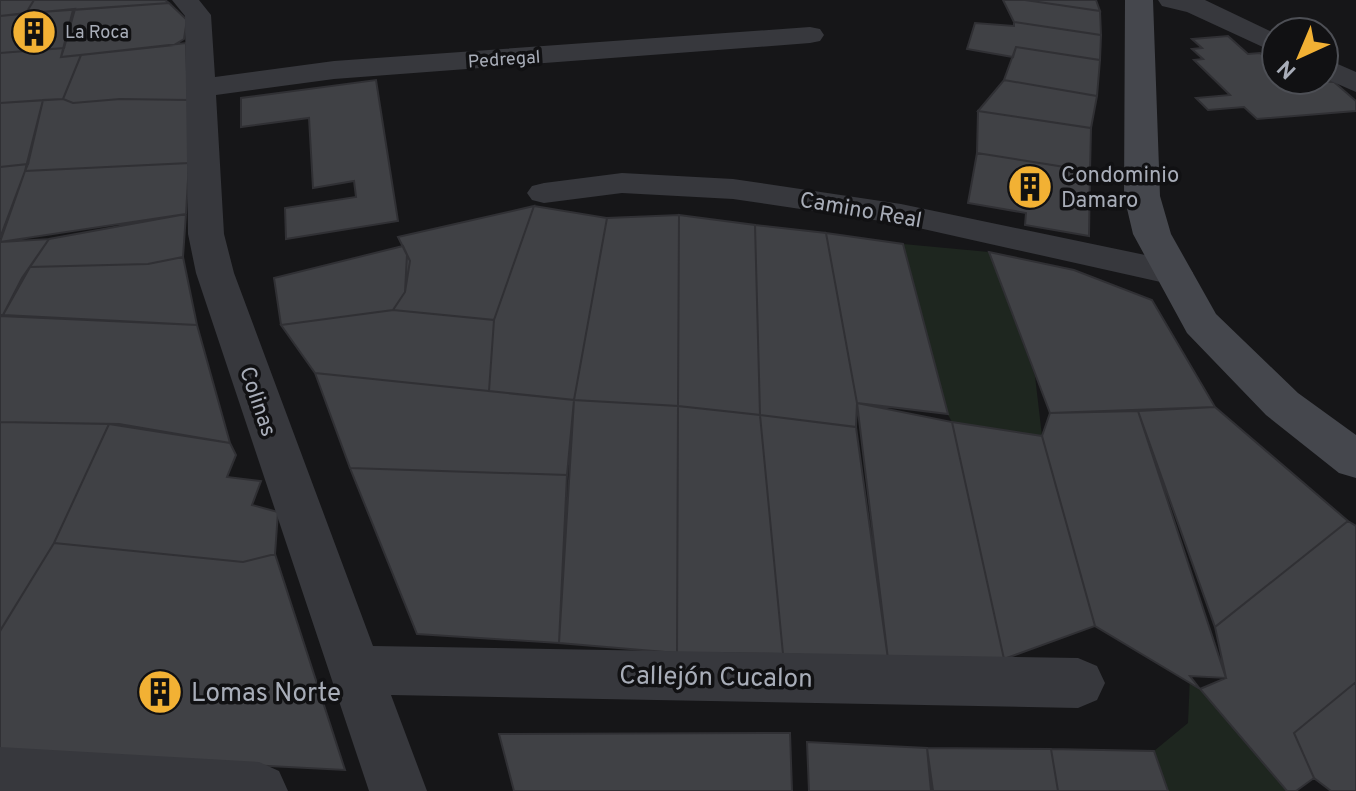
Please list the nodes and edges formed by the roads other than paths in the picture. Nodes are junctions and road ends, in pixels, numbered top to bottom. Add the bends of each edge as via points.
1 (185, 0) edge
2 (1139, 0) edge
3 (1171, 0) edge
4 (810, 35) dead end
5 (1260, 37) edge
6 (199, 88) junction
7 (544, 193) dead end
8 (1174, 273) junction
9 (1356, 460) edge
10 (354, 670) junction
11 (1078, 683) dead end
12 (0, 775) edge
13 (259, 791) edge
14 (398, 791) edge

1 - 6 street, Colinas via 198,15
2 - 8 street via 1142,196 1152,234
3 - 5 street via 1196,6
4 - 6 street, Pedregal via 334,70
6 - 10 street, Colinas via 206,234 215,273
7 - 8 street, Camino Real via 622,183 733,189 901,214
8 - 9 street via 1201,323 1282,404
10 - 11 street, Callejón Cucalon
10 - 14 street, Colinas
12 - 13 street

